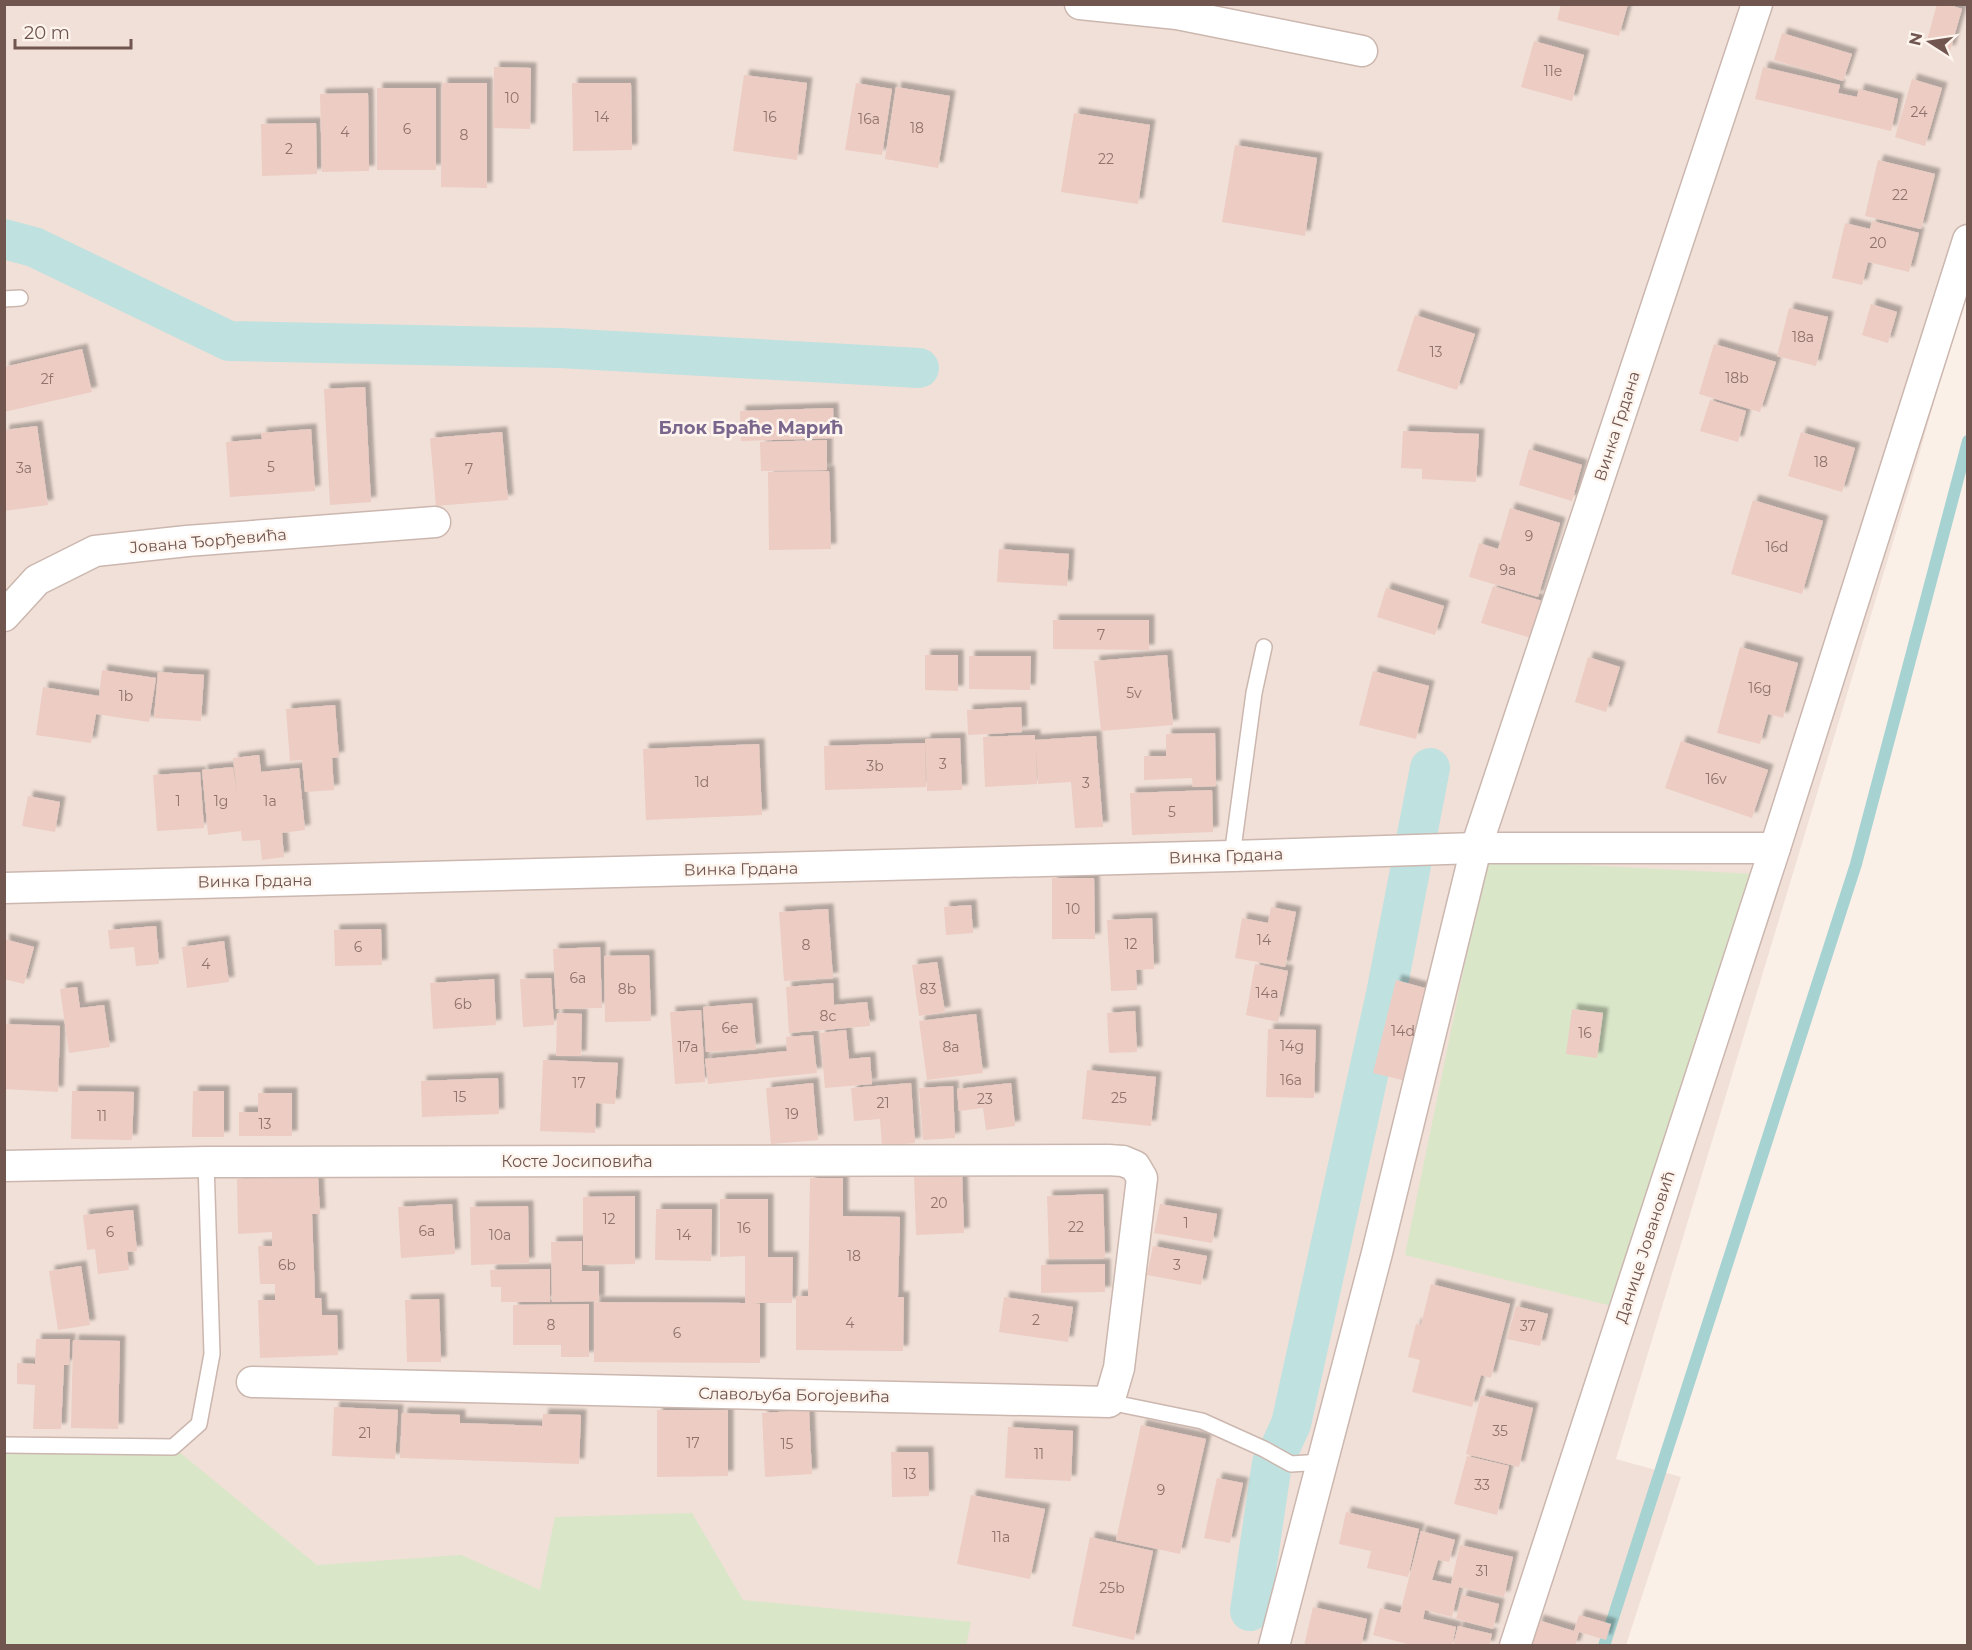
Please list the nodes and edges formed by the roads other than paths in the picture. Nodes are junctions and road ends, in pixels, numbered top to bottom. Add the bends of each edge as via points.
1 (1080, 4) edge
2 (1757, 4) edge
3 (1362, 51) dead end
4 (1968, 240) edge
5 (435, 522) dead end
6 (4, 616) edge
7 (1264, 647) dead end
8 (1476, 848) junction
9 (1775, 848) junction
10 (1232, 856) junction
11 (4, 888) edge
12 (206, 1161) junction
13 (4, 1166) edge
14 (252, 1382) dead end
15 (1109, 1402) junction
16 (4, 1446) edge
17 (1322, 1462) junction
18 (1274, 1646) edge
19 (1515, 1646) edge

1 - 3 street via 1177,14
2 - 8 street, Винка Грдана
4 - 9 street, Данице Јовановић
5 - 6 street, Јована Ђорђевића via 95,551 37,580
7 - 10 lane
8 - 9 street, Винка Грдана
8 - 10 street, Винка Грдана
8 - 17 street, Винка Грдана
9 - 19 street, Данице Јовановић
10 - 11 street, Винка Грдана
12 - 13 street, Косте Јосиповића
12 - 15 street, Косте Јосиповића via 1123,1161 1135,1166 1142,1178 1119,1368
12 - 16 lane via 213,1354 199,1424 173,1447
14 - 15 street, Славољуба Богојевића
15 - 17 lane via 1202,1421 1291,1464
17 - 18 street

